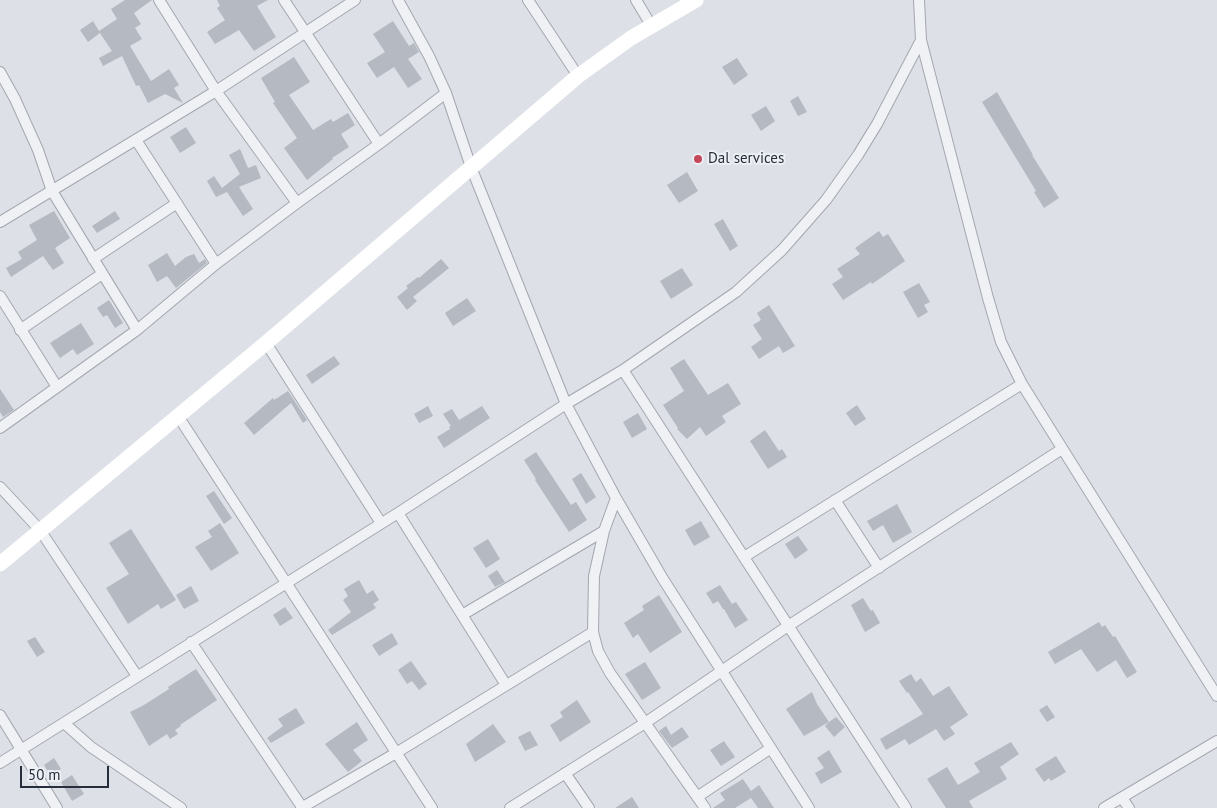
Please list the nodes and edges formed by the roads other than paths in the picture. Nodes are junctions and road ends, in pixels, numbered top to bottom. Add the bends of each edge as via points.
1 (159, 0) edge
2 (284, 0) edge
3 (356, 0) edge
4 (398, 0) edge
5 (528, 0) edge
6 (636, 0) edge
7 (696, 0) edge
8 (919, 0) edge
9 (651, 25) junction
10 (305, 33) junction
11 (921, 40) junction
12 (0, 72) edge
13 (578, 76) junction
14 (216, 91) junction
15 (446, 93) junction
16 (136, 140) junction
17 (380, 144) junction
18 (471, 167) junction
19 (52, 191) junction
20 (298, 202) junction
21 (177, 203) junction
22 (0, 222) edge
23 (93, 259) junction
24 (216, 264) junction
25 (102, 274) junction
26 (0, 296) edge
27 (20, 330) junction
28 (136, 330) junction
29 (266, 343) junction
30 (623, 370) junction
31 (1022, 384) junction
32 (57, 387) junction
33 (566, 404) junction
34 (178, 416) junction
35 (0, 428) edge
36 (1062, 449) junction
37 (0, 487) edge
38 (616, 498) junction
39 (835, 500) junction
40 (398, 513) junction
41 (381, 523) junction
42 (40, 530) junction
43 (604, 531) junction
44 (744, 557) junction
45 (0, 564) edge
46 (879, 568) junction
47 (286, 582) junction
48 (462, 615) junction
49 (788, 626) junction
50 (593, 632) junction
51 (191, 642) junction
52 (721, 670) junction
53 (137, 676) junction
54 (506, 685) junction
55 (1217, 696) edge
56 (0, 715) edge
57 (64, 723) junction
58 (645, 723) junction
59 (1217, 741) edge
60 (771, 748) junction
61 (22, 749) junction
62 (396, 752) junction
63 (0, 763) edge
64 (565, 773) junction
65 (697, 797) junction
66 (1122, 798) junction
67 (57, 808) edge
68 (181, 808) edge
69 (302, 808) edge
70 (432, 808) edge
71 (510, 808) edge
72 (589, 808) edge
73 (705, 808) edge
74 (809, 808) edge
75 (906, 808) edge
76 (1104, 808) edge
77 (1129, 808) edge

1 - 14 street
2 - 10 street
3 - 10 street
4 - 15 street
5 - 13 street
6 - 9 street
7 - 9 main road
8 - 11 street
9 - 13 main road
10 - 14 street
10 - 17 street
11 - 30 street via 858,154 826,200 782,250 736,292
11 - 31 street via 988,298 1001,342
12 - 19 street via 38,150
13 - 18 main road
14 - 16 street
14 - 20 street
15 - 17 street
15 - 18 street
16 - 19 street
16 - 21 street
17 - 20 street
18 - 29 main road
18 - 33 street
19 - 22 street
19 - 23 street
20 - 24 street
21 - 23 street
21 - 24 street
23 - 25 street
24 - 28 street
25 - 27 street
25 - 28 street
26 - 27 street
27 - 32 street
28 - 32 street
29 - 34 main road
29 - 41 street
30 - 33 street
30 - 44 street
31 - 36 street
31 - 39 street
32 - 35 street
33 - 38 street
33 - 40 street
34 - 42 main road
34 - 47 street
36 - 46 street
36 - 55 street
37 - 42 street
38 - 43 street
38 - 52 street
39 - 44 street
39 - 46 street
40 - 41 street
40 - 48 street
41 - 47 street
42 - 45 main road
42 - 53 street
43 - 48 street
43 - 50 street via 594,576
44 - 49 street
46 - 49 street
47 - 51 street
47 - 62 street
48 - 54 street
49 - 52 street
49 - 75 street
50 - 54 street
50 - 58 street via 598,651 610,673
51 - 53 street
51 - 69 street
52 - 58 street
52 - 60 street
53 - 57 street
54 - 62 street
56 - 61 street
57 - 61 street
57 - 68 street via 91,747
58 - 64 street
58 - 65 street
59 - 66 street
60 - 65 street
60 - 74 street
61 - 63 street
61 - 67 street
62 - 69 street
62 - 70 street
64 - 71 street
64 - 72 street
65 - 73 street
66 - 76 street
66 - 77 street

